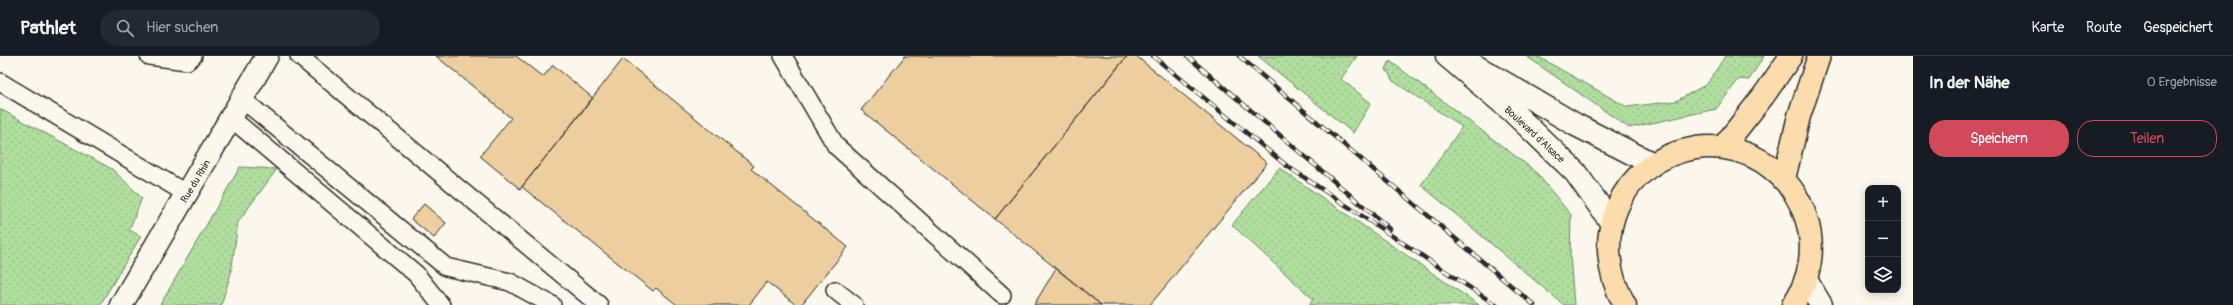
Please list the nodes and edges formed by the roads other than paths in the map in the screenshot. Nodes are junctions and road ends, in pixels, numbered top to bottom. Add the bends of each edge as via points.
1 (149, 56) edge
2 (194, 56) edge
3 (267, 56) edge
4 (299, 56) edge
5 (783, 56) edge
6 (1447, 56) edge
7 (1459, 56) edge
8 (1791, 56) edge
9 (1819, 56) edge
10 (0, 82) edge
11 (242, 98) junction
12 (231, 118) junction
13 (1723, 148) junction
14 (1653, 164) junction
15 (1784, 179) junction
16 (187, 194) junction
17 (1611, 222) junction
18 (1806, 280) junction
19 (1615, 285) junction
20 (835, 290) dead end
21 (1002, 295) dead end
22 (441, 304) edge
23 (121, 305) edge
24 (552, 305) edge
25 (599, 305) edge
26 (854, 305) edge
27 (1605, 305) edge
28 (1625, 305) edge
29 (1793, 305) edge
30 (1821, 305) edge

1 - 2 lane via 187,61
3 - 11 main road, Rue du Rhin
4 - 25 lane
5 - 21 lane via 836,146
6 - 17 main road, Boulevard d'Alsace via 1513,112 1575,172
7 - 14 main road, Boulevard d'Alsace via 1576,125
8 - 13 main road
9 - 15 main road via 1799,116
10 - 16 lane
11 - 12 main road, Rue du Rhin
11 - 24 lane via 446,267 510,282
12 - 16 main road, Rue du Rhin
12 - 22 lane via 416,274
13 - 14 main road via 1687,150
13 - 15 main road via 1756,158
14 - 17 main road via 1627,189
15 - 18 main road via 1795,194 1809,227 1811,244
16 - 23 main road, Rue du Rhin
17 - 19 main road via 1608,254
18 - 29 main road
18 - 30 main road
19 - 27 main road
19 - 28 main road
20 - 26 lane

